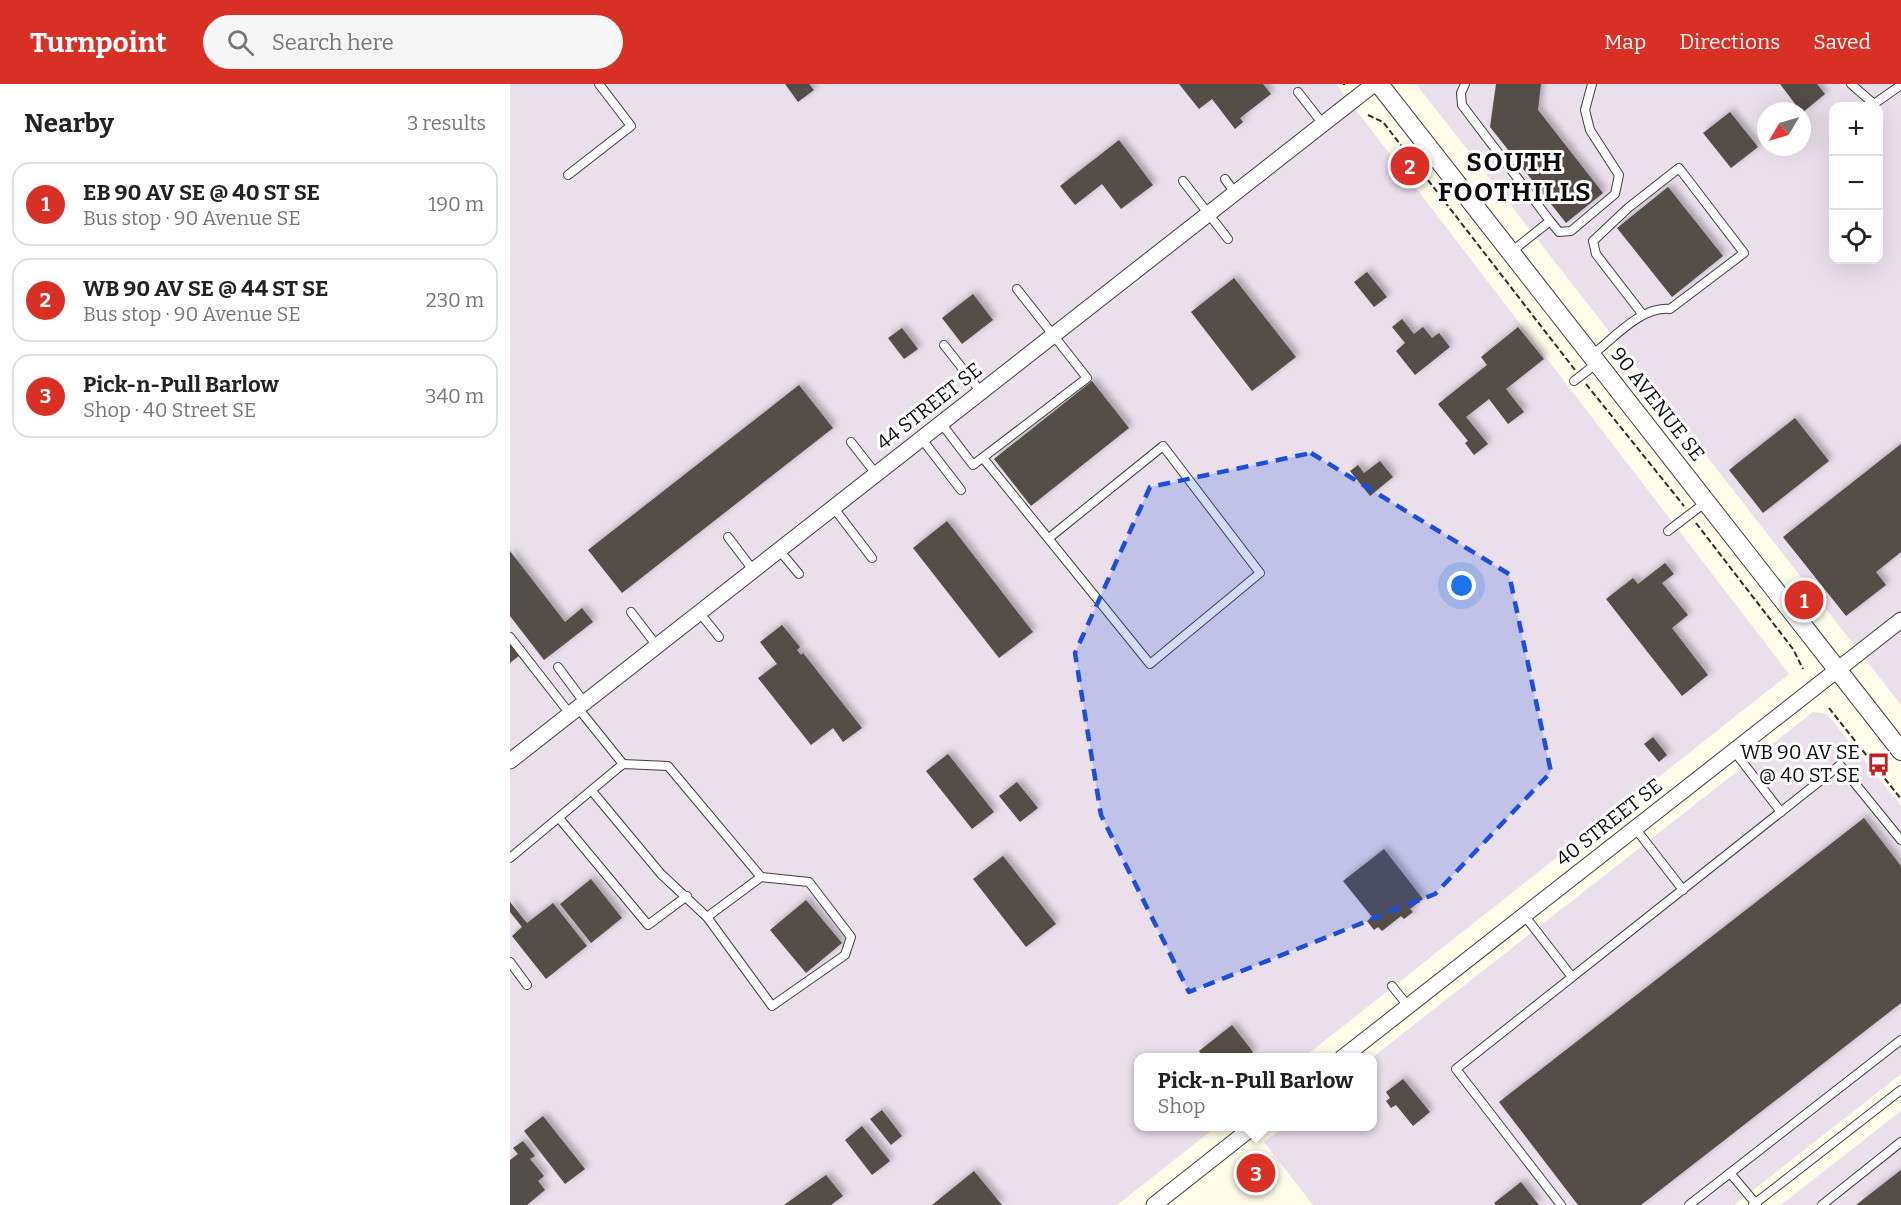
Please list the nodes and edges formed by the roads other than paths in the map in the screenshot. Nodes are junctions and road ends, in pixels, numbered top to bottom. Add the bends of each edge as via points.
1 (599, 84) edge
2 (1374, 84) edge
3 (1379, 84) edge
4 (1465, 84) edge
5 (1593, 84) edge
6 (1851, 84) edge
7 (1901, 85) edge
8 (1298, 92) dead end
9 (1323, 124) junction
10 (568, 175) dead end
11 (1225, 179) dead end
12 (1183, 181) dead end
13 (1235, 193) junction
14 (1209, 214) junction
15 (1550, 221) junction
16 (1228, 239) dead end
17 (1511, 252) junction
18 (1017, 289) dead end
19 (1643, 315) junction
20 (1053, 336) junction
21 (944, 345) dead end
22 (1594, 359) junction
23 (1577, 378) road end
24 (981, 392) junction
25 (941, 423) junction
26 (921, 438) junction
27 (851, 442) dead end
28 (983, 458) junction
29 (876, 474) junction
30 (961, 490) dead end
31 (1706, 502) junction
32 (833, 507) junction
33 (1668, 531) dead end
34 (728, 537) dead end
35 (1049, 538) junction
36 (779, 550) junction
37 (872, 558) dead end
38 (753, 570) junction
39 (799, 574) dead end
40 (631, 612) dead end
41 (699, 612) junction
42 (1901, 620) edge
43 (510, 637) edge
44 (719, 637) dead end
45 (657, 645) junction
46 (558, 667) dead end
47 (1837, 670) junction
48 (578, 708) junction
49 (1734, 751) junction
50 (1901, 751) edge
51 (512, 756) edge
52 (623, 764) junction
53 (592, 791) junction
54 (1781, 812) junction
55 (559, 818) junction
56 (1635, 828) junction
57 (1901, 840) edge
58 (510, 858) edge
59 (761, 876) junction
60 (1683, 890) junction
61 (687, 896) junction
62 (1524, 915) junction
63 (707, 917) junction
64 (510, 962) edge
65 (1572, 977) junction
66 (527, 985) dead end
67 (1392, 986) dead end
68 (1408, 1006) junction
69 (1900, 1042) edge
70 (1348, 1053) edge
71 (1901, 1090) edge
72 (1248, 1131) edge
73 (1901, 1143) edge
74 (1730, 1173) junction
75 (1755, 1204) edge
76 (1154, 1205) edge
77 (1561, 1205) edge
78 (1689, 1205) edge
79 (1822, 1205) edge

1 - 10 lane via 631,126
2 - 9 street, 44 STREET SE
3 - 17 street, 90 AVENUE SE
4 - 15 lane via 1462,105
5 - 15 lane via 1585,110 1590,130 1619,175 1615,194 1570,231 1559,232
6 - 7 lane via 1874,104
8 - 9 lane
9 - 13 street, 44 STREET SE
11 - 13 lane
12 - 14 lane
13 - 14 street, 44 STREET SE
14 - 16 lane
14 - 20 street, 44 STREET SE
15 - 17 lane
17 - 22 street, 90 AVENUE SE
18 - 20 lane
19 - 19 lane via 1658,308 1670,309 1744,253 1679,168 1593,240 1596,254
19 - 22 lane
20 - 24 street, 44 STREET SE
20 - 28 lane via 1087,378
21 - 24 lane
22 - 23 lane
22 - 31 street, 90 AVENUE SE
24 - 25 street, 44 STREET SE
25 - 26 street, 44 STREET SE
25 - 28 lane via 973,465
26 - 29 street, 44 STREET SE
26 - 30 lane
27 - 29 lane
28 - 35 lane
29 - 32 street, 44 STREET SE
31 - 33 lane
31 - 47 street, 90 AVENUE SE
32 - 36 street, 44 STREET SE
32 - 37 lane
34 - 38 lane
35 - 35 lane via 1150,664 1260,573 1163,446
36 - 38 street, 44 STREET SE
36 - 39 lane
38 - 41 street, 44 STREET SE
40 - 45 lane
41 - 44 lane
41 - 45 street, 44 STREET SE
42 - 47 street, 40 STREET SE
43 - 48 lane
45 - 48 street, 44 STREET SE
46 - 48 lane
47 - 49 street, 40 STREET SE
47 - 50 street, 90 AVENUE SE
48 - 51 street, 44 STREET SE
48 - 52 lane
49 - 54 lane
49 - 56 street, 40 STREET SE
52 - 53 lane
52 - 59 lane via 668,766
53 - 55 lane
53 - 61 lane via 662,874
54 - 57 lane via 1840,765
54 - 60 lane
55 - 58 lane
55 - 61 lane via 648,925
56 - 60 lane
56 - 62 street, 40 STREET SE
59 - 63 lane
59 - 63 lane via 810,882 851,937 845,955 772,1006
60 - 65 lane
61 - 63 lane
62 - 65 lane
62 - 68 street, 40 STREET SE
64 - 66 lane
65 - 77 lane via 1456,1069
67 - 68 lane
68 - 70 street, 40 STREET SE
69 - 74 lane
71 - 75 lane
72 - 76 street
73 - 79 lane
74 - 75 lane
74 - 78 lane

